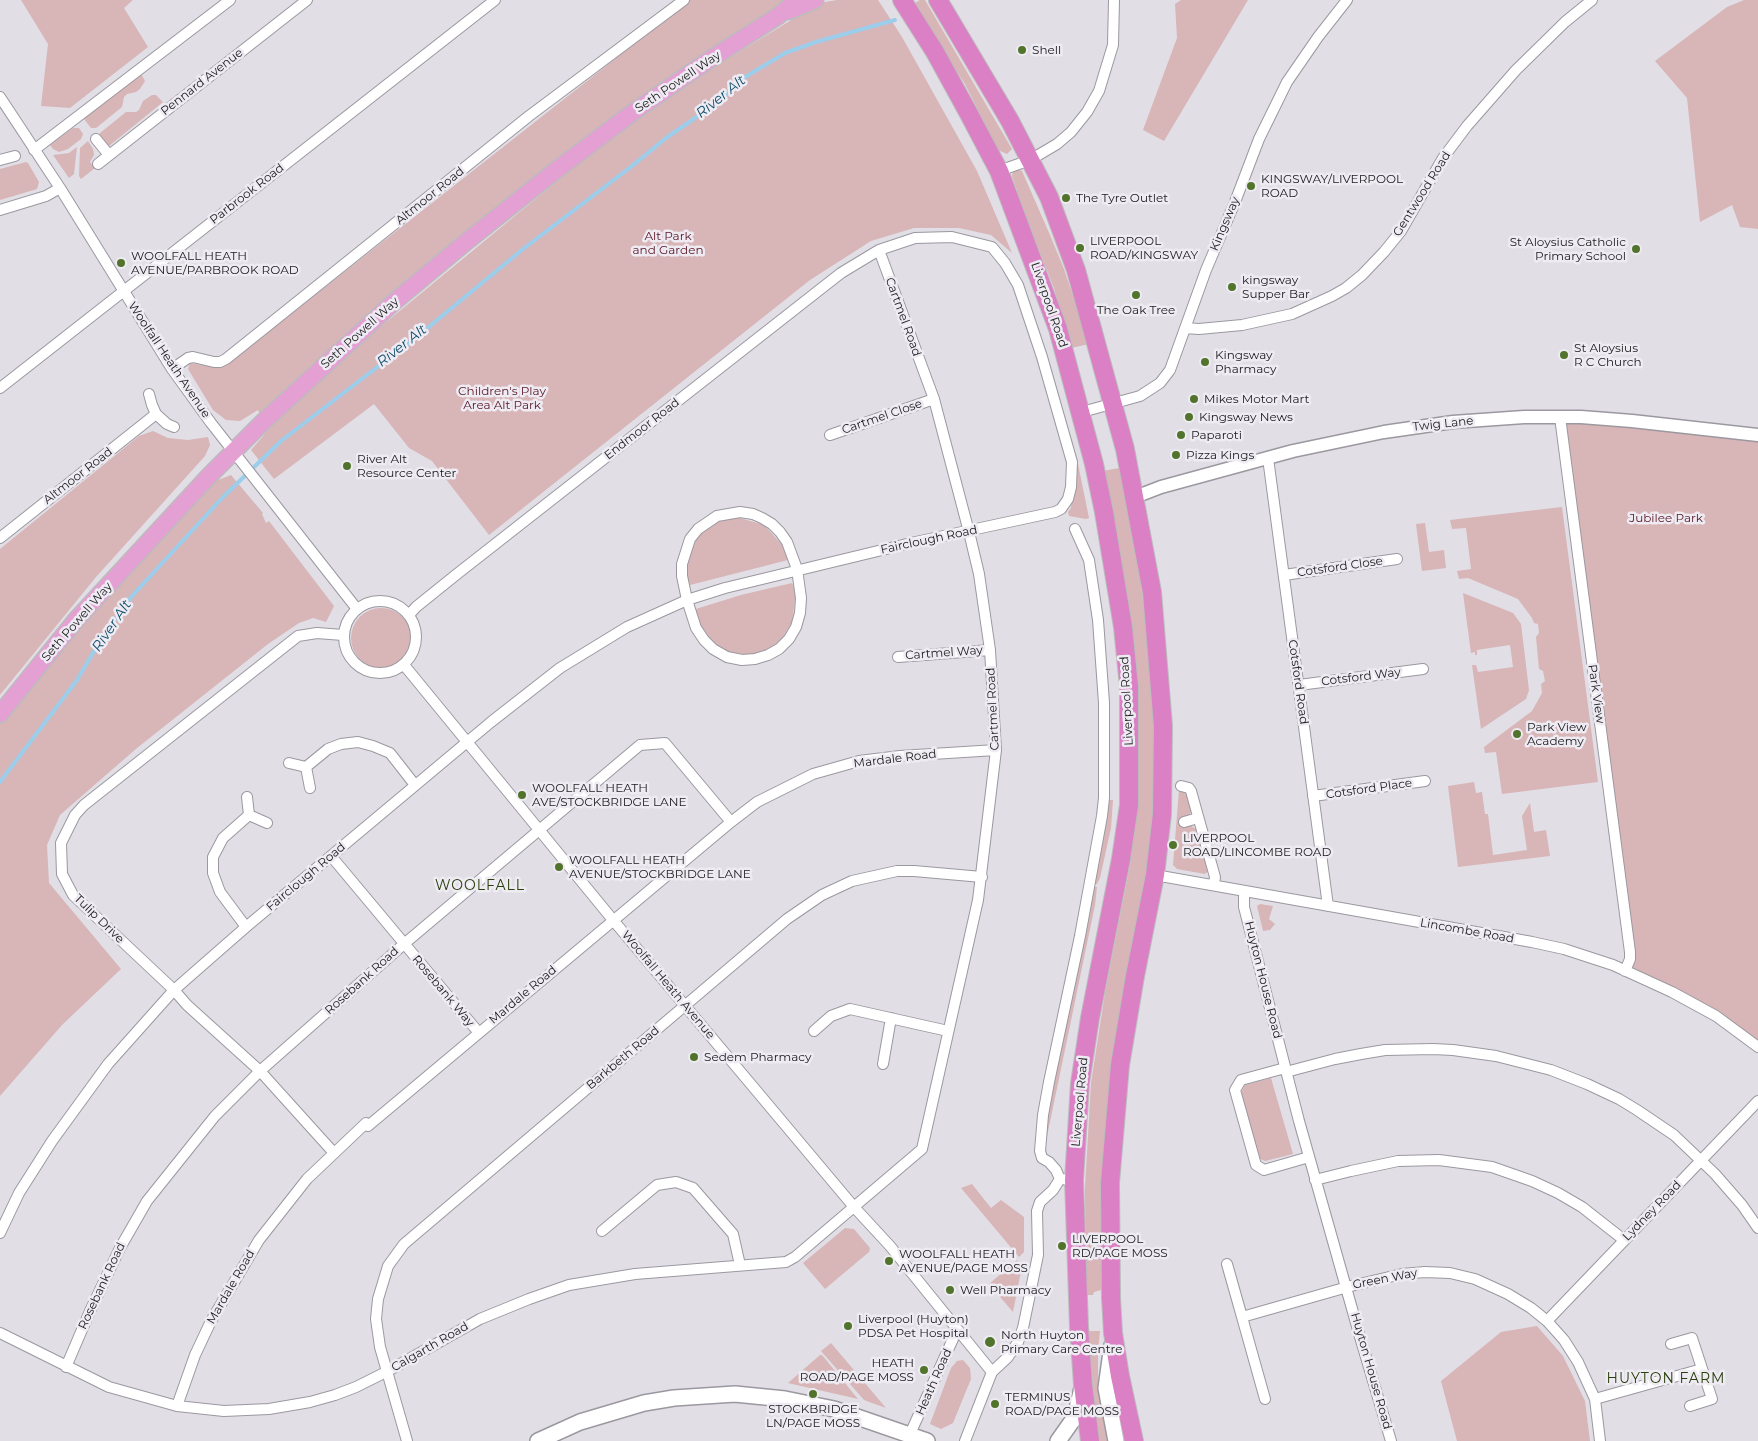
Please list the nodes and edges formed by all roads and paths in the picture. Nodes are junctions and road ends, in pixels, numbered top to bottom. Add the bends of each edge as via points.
1 (230, 0) edge
2 (495, 0) edge
3 (684, 0) edge
4 (797, 0) edge
5 (815, 0) edge
6 (902, 0) edge
7 (938, 0) edge
8 (1114, 0) edge
9 (1347, 0) edge
10 (1592, 0) edge
11 (302, 2) edge
12 (778, 16) junction
13 (0, 97) edge
14 (96, 138) dead end
15 (34, 150) junction
16 (109, 155) junction
17 (15, 156) dead end
18 (0, 160) edge
19 (1030, 160) junction
20 (98, 164) dead end
21 (999, 171) junction
22 (60, 188) junction
23 (0, 210) edge
24 (879, 250) junction
25 (123, 291) junction
26 (1185, 328) junction
27 (172, 368) junction
28 (0, 388) edge
29 (149, 394) dead end
30 (934, 399) junction
31 (1114, 404) junction
32 (1082, 412) junction
33 (156, 414) junction
34 (1560, 417) junction
35 (174, 427) dead end
36 (830, 435) dead end
37 (1758, 435) edge
38 (234, 452) junction
39 (1268, 458) junction
40 (1135, 496) junction
41 (1061, 509) joint
42 (1076, 529) dead end
43 (969, 532) junction
44 (0, 538) edge
45 (1397, 559) dead end
46 (797, 569) junction
47 (1284, 575) junction
48 (687, 600) junction
49 (356, 609) junction
50 (409, 615) junction
51 (343, 635) junction
52 (990, 650) junction
53 (898, 657) dead end
54 (404, 665) junction
55 (1423, 669) dead end
56 (1299, 685) junction
57 (0, 714) edge
58 (467, 743) junction
59 (996, 750) junction
60 (289, 763) dead end
61 (306, 768) junction
62 (1425, 781) dead end
63 (416, 785) junction
64 (1181, 786) dead end
65 (310, 788) dead end
66 (1313, 796) junction
67 (247, 797) dead end
68 (250, 815) junction
69 (1198, 818) junction
70 (731, 822) junction
71 (1184, 822) dead end
72 (267, 823) dead end
73 (540, 829) junction
74 (331, 856) junction
75 (1155, 875) junction
76 (982, 878) junction
77 (1214, 885) junction
78 (1244, 891) junction
79 (1328, 906) junction
80 (613, 920) junction
81 (246, 927) junction
82 (404, 944) junction
83 (1625, 970) junction
84 (174, 990) junction
85 (686, 1006) junction
86 (892, 1018) junction
87 (814, 1031) dead end
88 (948, 1031) junction
89 (478, 1033) junction
90 (1758, 1047) edge
91 (883, 1064) dead end
92 (1286, 1070) junction
93 (260, 1071) junction
94 (1758, 1101) edge
95 (334, 1153) junction
96 (1309, 1157) junction
97 (1701, 1160) junction
98 (1067, 1179) junction
99 (1315, 1180) junction
100 (854, 1207) junction
101 (1758, 1228) edge
102 (602, 1231) dead end
103 (0, 1233) edge
104 (1624, 1240) junction
105 (1227, 1264) dead end
106 (740, 1265) junction
107 (1346, 1287) junction
108 (1242, 1317) junction
109 (1547, 1321) junction
110 (957, 1330) junction
111 (0, 1333) edge
112 (1113, 1333) junction
113 (1671, 1344) dead end
114 (66, 1367) junction
115 (1702, 1369) junction
116 (388, 1371) junction
117 (992, 1372) junction
118 (1083, 1385) junction
119 (1265, 1399) dead end
120 (1596, 1399) junction
121 (177, 1406) junction
122 (1690, 1406) dead end
123 (910, 1434) junction
124 (407, 1441) edge
125 (538, 1441) edge
126 (926, 1441) edge
127 (965, 1441) edge
128 (1058, 1441) edge
129 (1090, 1441) edge
130 (1116, 1441) edge
131 (1134, 1441) edge
132 (1391, 1441) edge
133 (1600, 1441) edge

1 - 15 street
2 - 25 street, Parbrook Road
3 - 27 street, Altmoor Road via 528,116 226,359 214,362 193,356
4 - 12 main road, Seth Powell Way
5 - 12 main road, Seth Powell Way
6 - 21 highway, Liverpool Road via 952,83
7 - 19 highway
8 - 19 street via 1113,44 1098,91 1087,112 1057,144
9 - 26 street, Kingsway via 1287,82 1259,138
10 - 26 street, Gentwood Road via 1516,70 1467,126 1433,173 1397,236 1346,288 1322,302 1281,317 1233,326
11 - 16 street, Pennard Avenue
12 - 38 main road, Seth Powell Way via 632,113 466,242 353,339
13 - 15 street, Woolfall Heath Avenue
14 - 16 street
15 - 22 street, Woolfall Heath Avenue
16 - 20 street, Pennard Avenue
17 - 18 street
19 - 21 street
19 - 31 highway via 1049,197 1076,270
21 - 32 highway, Liverpool Road via 1058,329
22 - 23 street via 46,196
22 - 25 street, Woolfall Heath Avenue
24 - 30 street, Cartmel Road
24 - 41 street, Liverpool Road via 915,238 952,237 992,247 1005,264 1018,285 1072,462 1068,499
24 - 50 street, Endmoor Road via 833,279
25 - 27 street, Woolfall Heath Avenue
25 - 28 street, Parbrook Road
26 - 31 street, Kingsway via 1170,370 1160,383 1140,396
27 - 38 street, Woolfall Heath Avenue
29 - 33 street
30 - 36 street, Cartmel Close
30 - 43 street, Cartmel Road
31 - 32 street, Kingsway
31 - 40 highway
32 - 98 highway, Liverpool Road via 1104,512 1123,627 1129,687 1129,805 1090,1018
33 - 35 street
33 - 44 street, Altmoor Road
34 - 37 street, Twig Lane via 1632,421
34 - 39 street, Twig Lane via 1492,419 1413,427
34 - 83 street, Park View via 1630,952
38 - 49 street, Woolfall Heath Avenue
38 - 57 main road, Seth Powell Way via 76,620
39 - 40 street, Twig Lane
39 - 47 street, Cotsford Road
40 - 75 highway via 1152,592 1163,726 1162,814
41 - 43 street, Fairclough Road
42 - 98 street via 1089,560 1098,620 1105,760 1102,816 1042,1124 1042,1158
43 - 46 street, Fairclough Road
43 - 52 street, Cartmel Road
45 - 47 street, Cotsford Close
46 - 48 street, Fairclough Road
46 - 48 street via 787,542 772,524 753,514 740,512 717,516 698,529 685,551 682,576
46 - 48 street via 801,598 796,627 779,649 755,659 727,657 713,649 696,628
47 - 56 street, Cotsford Road
48 - 58 street, Fairclough Road via 627,627 560,668
49 - 50 street via 367,603 390,602
49 - 51 street
50 - 54 street via 414,625 415,647
51 - 54 street via 349,657 368,672 393,672
51 - 84 street, Tulip Drive via 298,636 84,805 75,814 61,843 62,874 73,896
52 - 53 street, Cartmel Way
52 - 59 street, Cartmel Road
54 - 58 street, Woolfall Heath Avenue
55 - 56 street, Cotsford Way
56 - 66 street, Cotsford Road
58 - 63 street, Fairclough Road
58 - 73 street, Woolfall Heath Avenue
59 - 70 street, Mardale Road via 900,756 813,774 757,802
59 - 76 street, Cartmel Road
60 - 61 street
61 - 63 street via 328,749 358,742 390,753
61 - 65 street
62 - 66 street, Cotsford Place
63 - 74 street, Fairclough Road
64 - 69 street via 1191,791
66 - 79 street, Cotsford Road
67 - 68 street
68 - 72 street
68 - 81 street via 223,838 214,857 213,873 220,892
69 - 71 street
69 - 77 street via 1215,876
70 - 73 street, Rosebank Road via 673,751 665,743 655,743 640,745
70 - 80 street, Mardale Road
73 - 80 street, Woolfall Heath Avenue
73 - 82 street, Rosebank Road
74 - 81 street, Fairclough Road
74 - 82 street, Rosebank Way
75 - 77 street, Lincombe Road
75 - 112 highway via 1120,1065 1110,1183
76 - 85 street, Barkbeth Road via 914,871 852,881 822,895 786,919
76 - 88 street, Cartmel Road
77 - 78 street, Lincombe Road
78 - 79 street, Lincombe Road
78 - 92 street, Huyton House Road via 1244,907
79 - 83 street, Lincombe Road via 1532,942 1564,949
80 - 85 street, Woolfall Heath Avenue
80 - 89 street, Mardale Road
81 - 84 street, Fairclough Road
82 - 89 street, Rosebank Way
82 - 93 street, Rosebank Road
83 - 90 street, Lincombe Road via 1716,1016
84 - 93 street, Tulip Drive
84 - 103 street, Fairclough Road via 102,1071 52,1141
85 - 100 street, Woolfall Heath Avenue
85 - 116 street, Barkbeth Road via 404,1244 388,1266 378,1298 376,1319
86 - 87 street via 850,1009 831,1016
86 - 88 street
86 - 91 street
88 - 100 street, Cartmel Road via 922,1149
89 - 95 street, Mardale Road via 368,1126 366,1123
92 - 96 street, Huyton House Road
92 - 96 street via 1240,1080 1235,1090 1256,1165 1264,1170
92 - 97 street via 1385,1050 1453,1050 1505,1058 1551,1070 1619,1099 1662,1126
93 - 95 street, Tulip Drive
93 - 114 street, Rosebank Road via 215,1116 148,1201 120,1248
94 - 97 street, Lydney Road
95 - 121 street, Mardale Road via 307,1179 259,1240 211,1321
96 - 99 street, Huyton House Road
97 - 101 street
97 - 104 street, Lydney Road
98 - 117 street via 1038,1207 1038,1255 1023,1328 1008,1357
98 - 118 highway, Liverpool Road
99 - 104 street via 1398,1162 1439,1160 1492,1167 1558,1193
99 - 107 street, Huyton House Road
100 - 106 street, Calgarth Road via 786,1262
100 - 110 street, Woolfall Heath Avenue via 890,1246
102 - 106 street via 656,1186 676,1182 693,1188 733,1234
104 - 109 street, Lydney Road
105 - 108 street
106 - 116 street, Calgarth Road via 636,1274 569,1285 480,1319
107 - 108 street, Green Way
107 - 109 street, Green Way via 1402,1274 1450,1273 1475,1279 1508,1294
107 - 132 street, Huyton House Road
108 - 119 street
109 - 120 street, Green Way via 1578,1362
110 - 117 street, Woolfall Heath Avenue
110 - 123 street, Heath Road
111 - 114 street, Calgarth Road
112 - 130 main road via 1106,1388
112 - 131 highway
113 - 115 street via 1692,1338
114 - 121 street, Calgarth Road via 109,1387
115 - 120 street
115 - 122 street via 1712,1399
116 - 121 street, Calgarth Road via 335,1395 269,1409 224,1411
116 - 124 street, Barkbeth Road
117 - 127 street
118 - 128 main road via 1075,1417
118 - 129 highway, Liverpool Road
120 - 133 street, Green Way
123 - 125 main road via 825,1407 735,1394 644,1403 593,1417
123 - 126 main road

